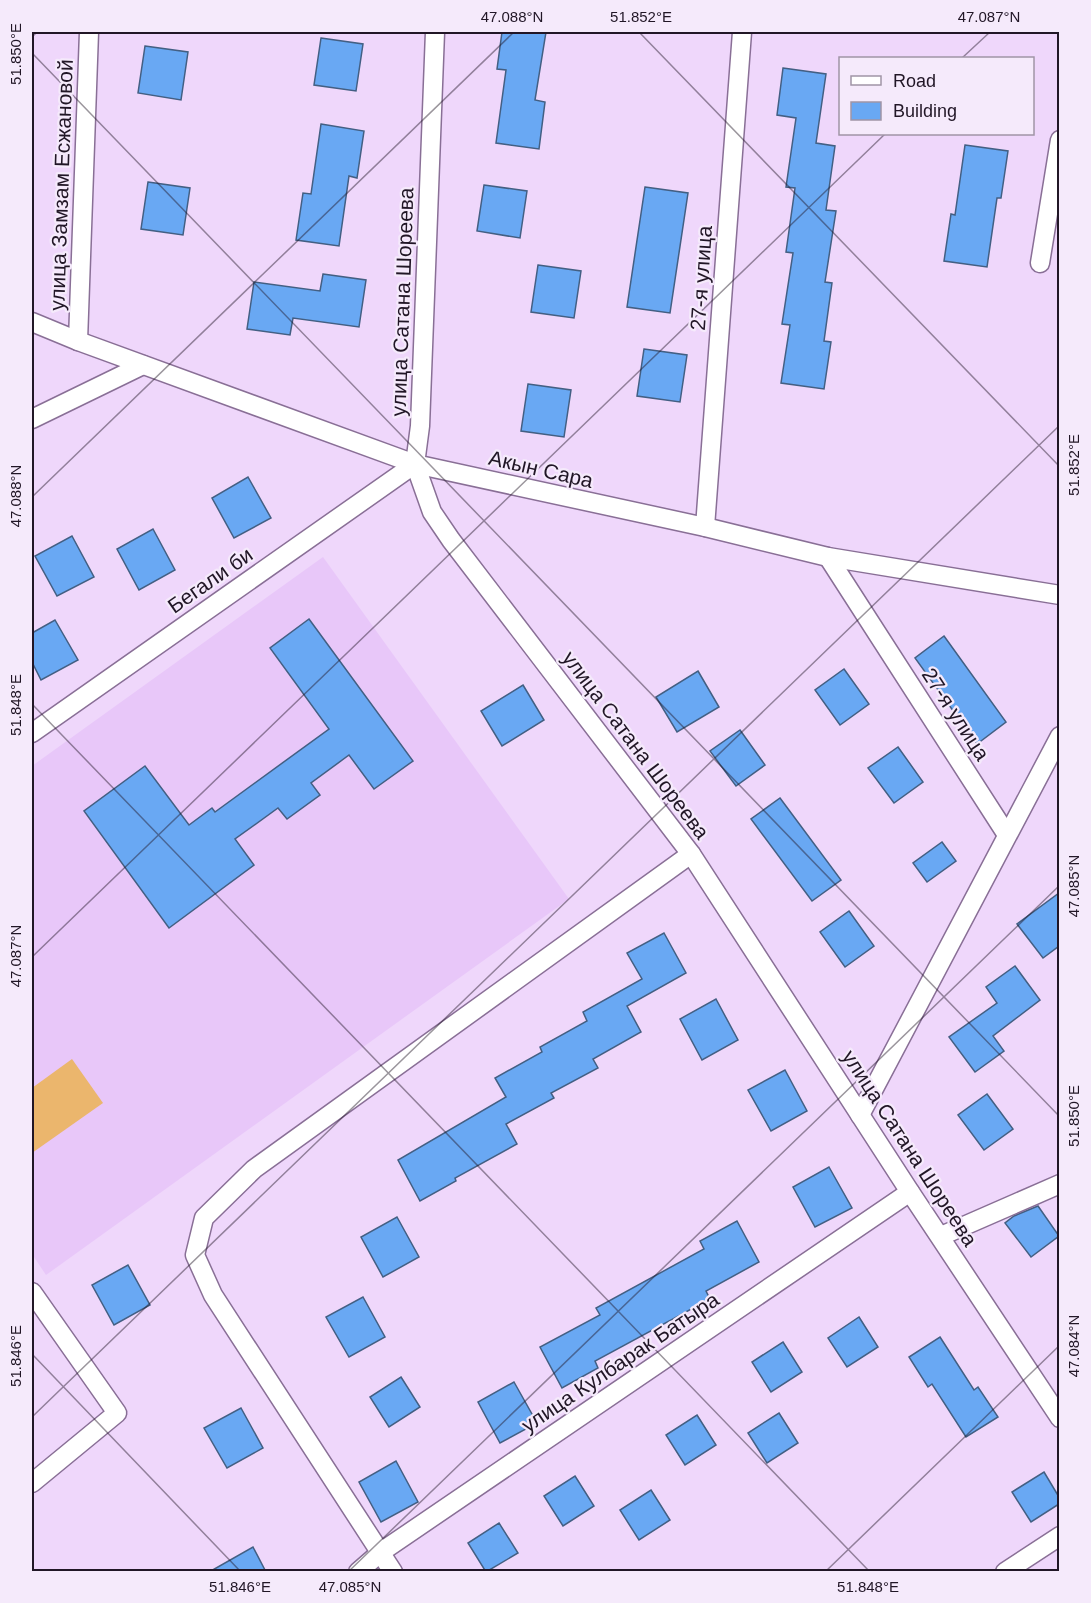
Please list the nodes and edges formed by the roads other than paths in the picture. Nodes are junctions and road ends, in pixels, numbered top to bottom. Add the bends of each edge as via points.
1 (89, 32) edge
2 (435, 32) edge
3 (742, 32) edge
4 (1059, 140) edge
5 (1040, 263) dead end
6 (32, 322) edge
7 (78, 341) junction
8 (143, 365) junction
9 (32, 419) edge
10 (415, 464) junction
11 (705, 527) junction
12 (828, 557) junction
13 (1059, 595) edge
14 (32, 733) edge
15 (1059, 736) edge
16 (1007, 835) junction
17 (691, 854) junction
18 (860, 1114) junction
19 (1059, 1184) edge
20 (910, 1192) junction
21 (941, 1236) junction
22 (32, 1292) edge
23 (1059, 1418) edge
24 (32, 1483) edge
25 (1059, 1536) edge
26 (381, 1552) junction
27 (358, 1572) edge
28 (393, 1572) edge
29 (1005, 1572) edge

1 - 7 street, улица Замзам Есжановой
2 - 10 street, улица Сатана Шореева via 420,426
3 - 11 street, 27-я улица
4 - 5 street
6 - 7 street, Акын Сара
7 - 8 street, Акын Сара
8 - 9 street
8 - 10 street, Акын Сара
10 - 11 street, Акын Сара
10 - 14 street, Бегали би
10 - 17 street, улица Сатана Шореева via 432,512 451,540
11 - 12 street, Акын Сара
12 - 13 street, Акын Сара
12 - 16 street, 27-я улица
15 - 16 street
16 - 18 street
17 - 18 street, улица Сатана Шореева
17 - 26 street via 254,1169 204,1218 195,1255 213,1295
18 - 20 street, улица Сатана Шореева
19 - 21 street
20 - 21 street, улица Сатана Шореева
20 - 26 street, улица Кулбарак Батыра
21 - 23 street, улица Сатана Шореева
22 - 24 street via 117,1413
25 - 29 street
26 - 27 street, улица Кулбарак Батыра
26 - 28 street

